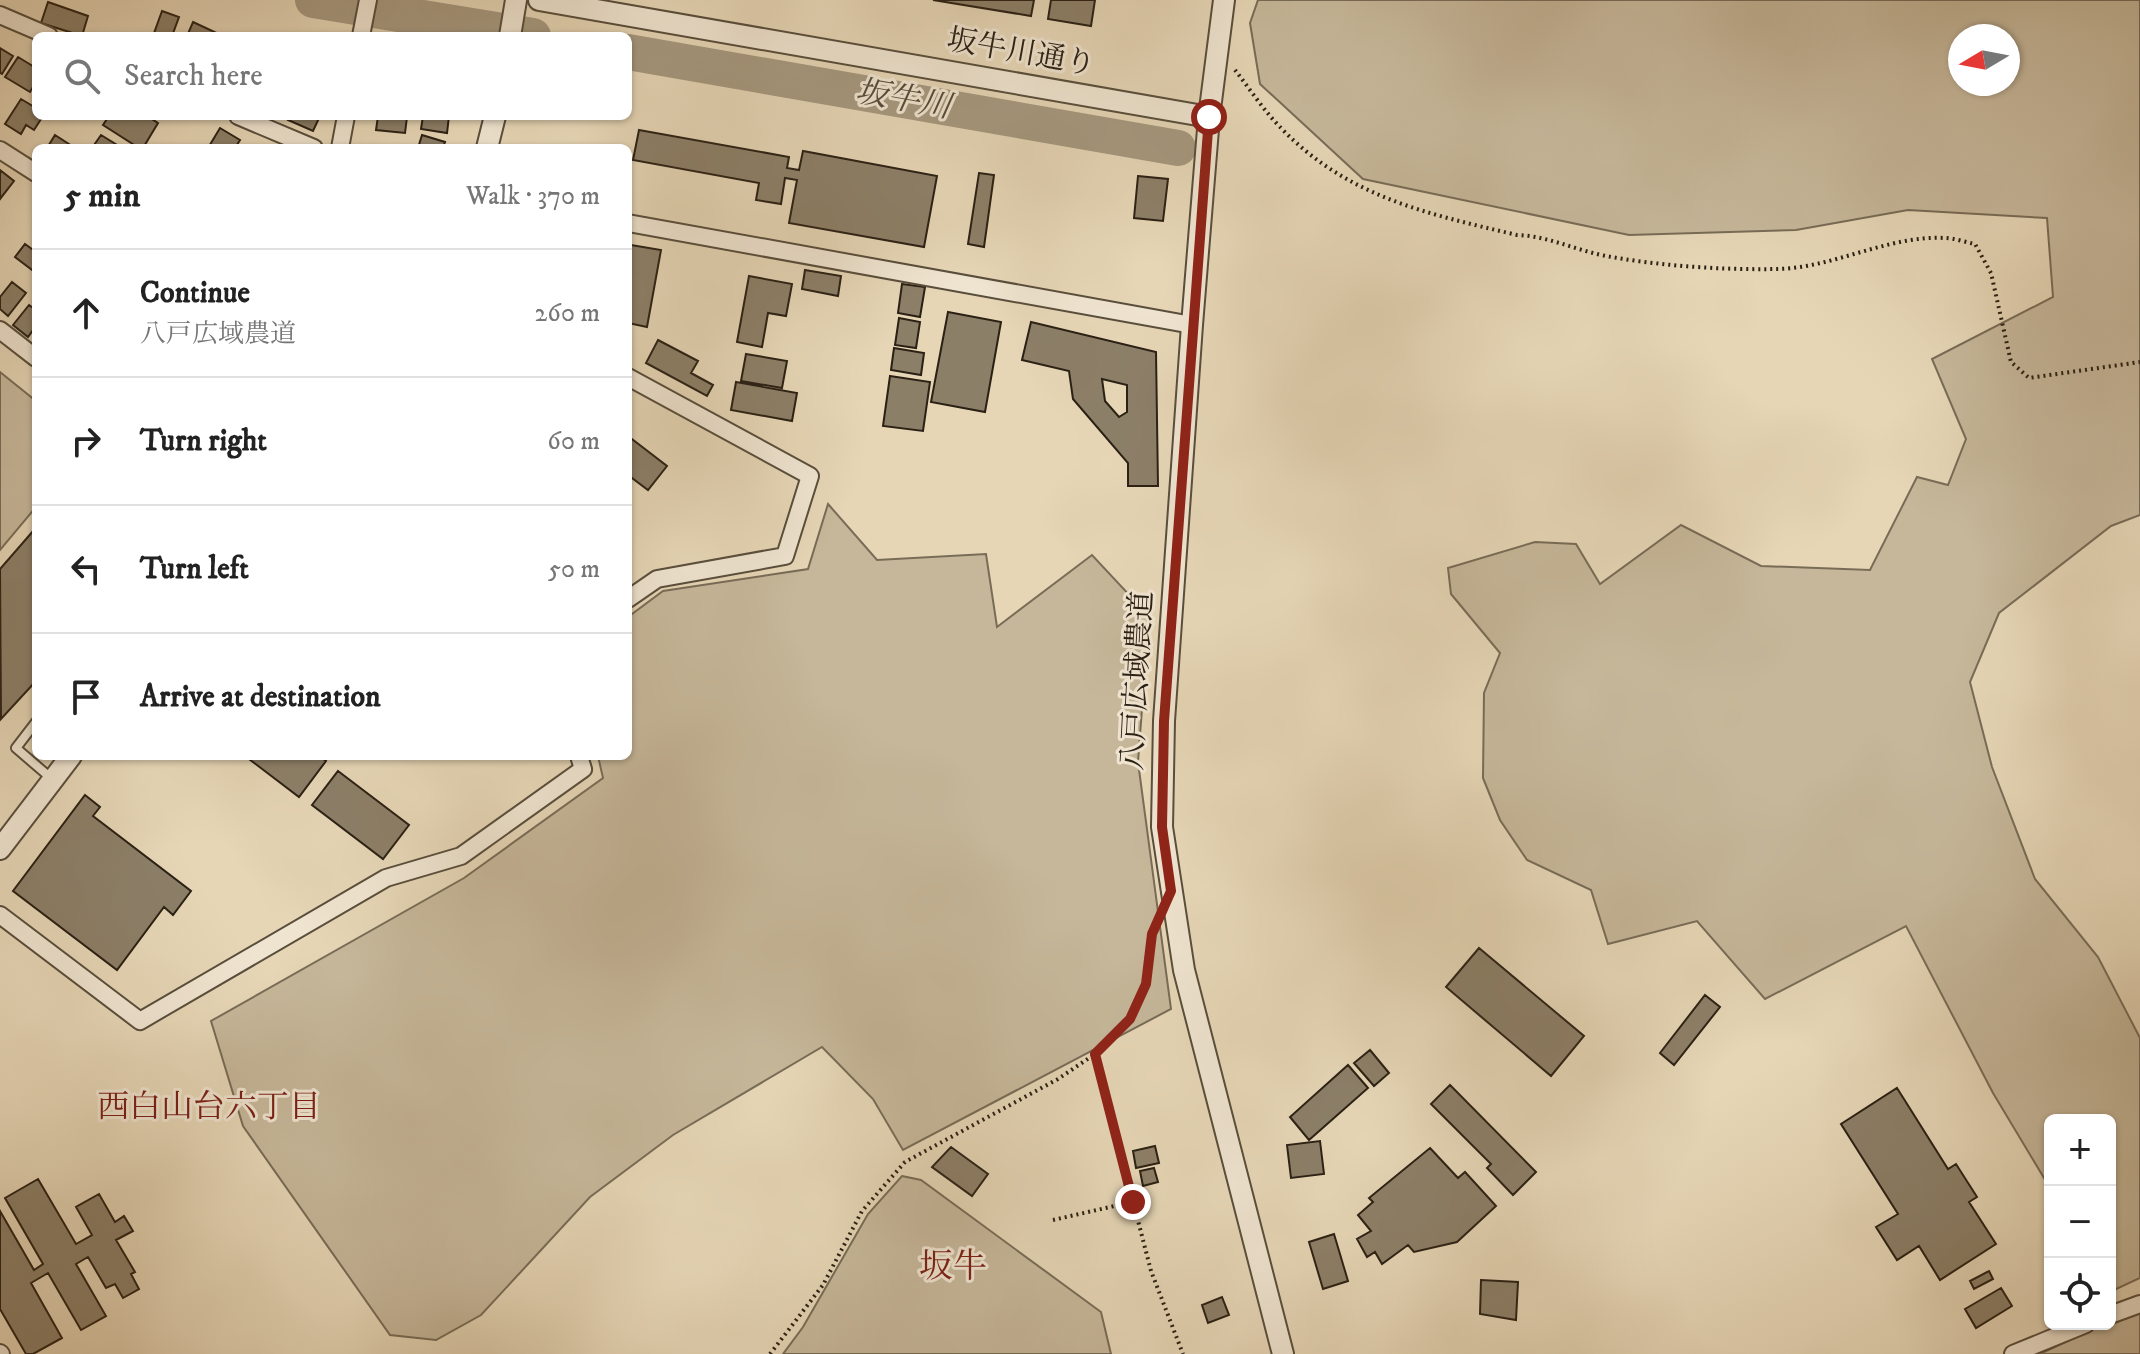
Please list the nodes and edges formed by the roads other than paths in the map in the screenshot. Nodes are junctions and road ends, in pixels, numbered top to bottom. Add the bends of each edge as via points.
1 (4, 0) edge
2 (368, 0) edge
3 (539, 0) edge
4 (1224, 0) edge
5 (515, 6) edge
6 (0, 9) edge
7 (0, 15) edge
8 (40, 32) edge
9 (362, 32) edge
10 (511, 32) edge
11 (1209, 117) junction
12 (248, 120) edge
13 (345, 120) edge
14 (494, 120) edge
15 (304, 144) edge
16 (341, 144) edge
17 (488, 144) edge
18 (0, 150) edge
19 (32, 170) edge
20 (632, 224) edge
21 (1192, 325) junction
22 (0, 330) edge
23 (32, 355) edge
24 (632, 379) edge
25 (632, 596) edge
26 (32, 727) edge
27 (68, 760) edge
28 (580, 760) edge
29 (52, 780) junction
30 (0, 849) edge
31 (0, 915) edge
32 (2140, 1304) edge
33 (2116, 1313) edge
34 (2071, 1330) edge
35 (1283, 1354) edge
36 (2013, 1354) edge

1 - 6 street
2 - 9 street
3 - 11 street, 坂牛川通り
4 - 11 street, 八戸広域農道
5 - 10 street
7 - 8 street
11 - 21 street, 八戸広域農道
12 - 15 street
13 - 16 street
14 - 17 street
18 - 19 street
20 - 21 street
21 - 35 street, 八戸広域農道 via 1164,721 1162,827 1184,970
22 - 23 street
24 - 25 street via 810,476 785,556 657,579
26 - 29 lane via 16,748
27 - 29 street
28 - 31 street via 583,769 461,856 386,878 140,1021
29 - 30 street
32 - 33 street
34 - 36 street

